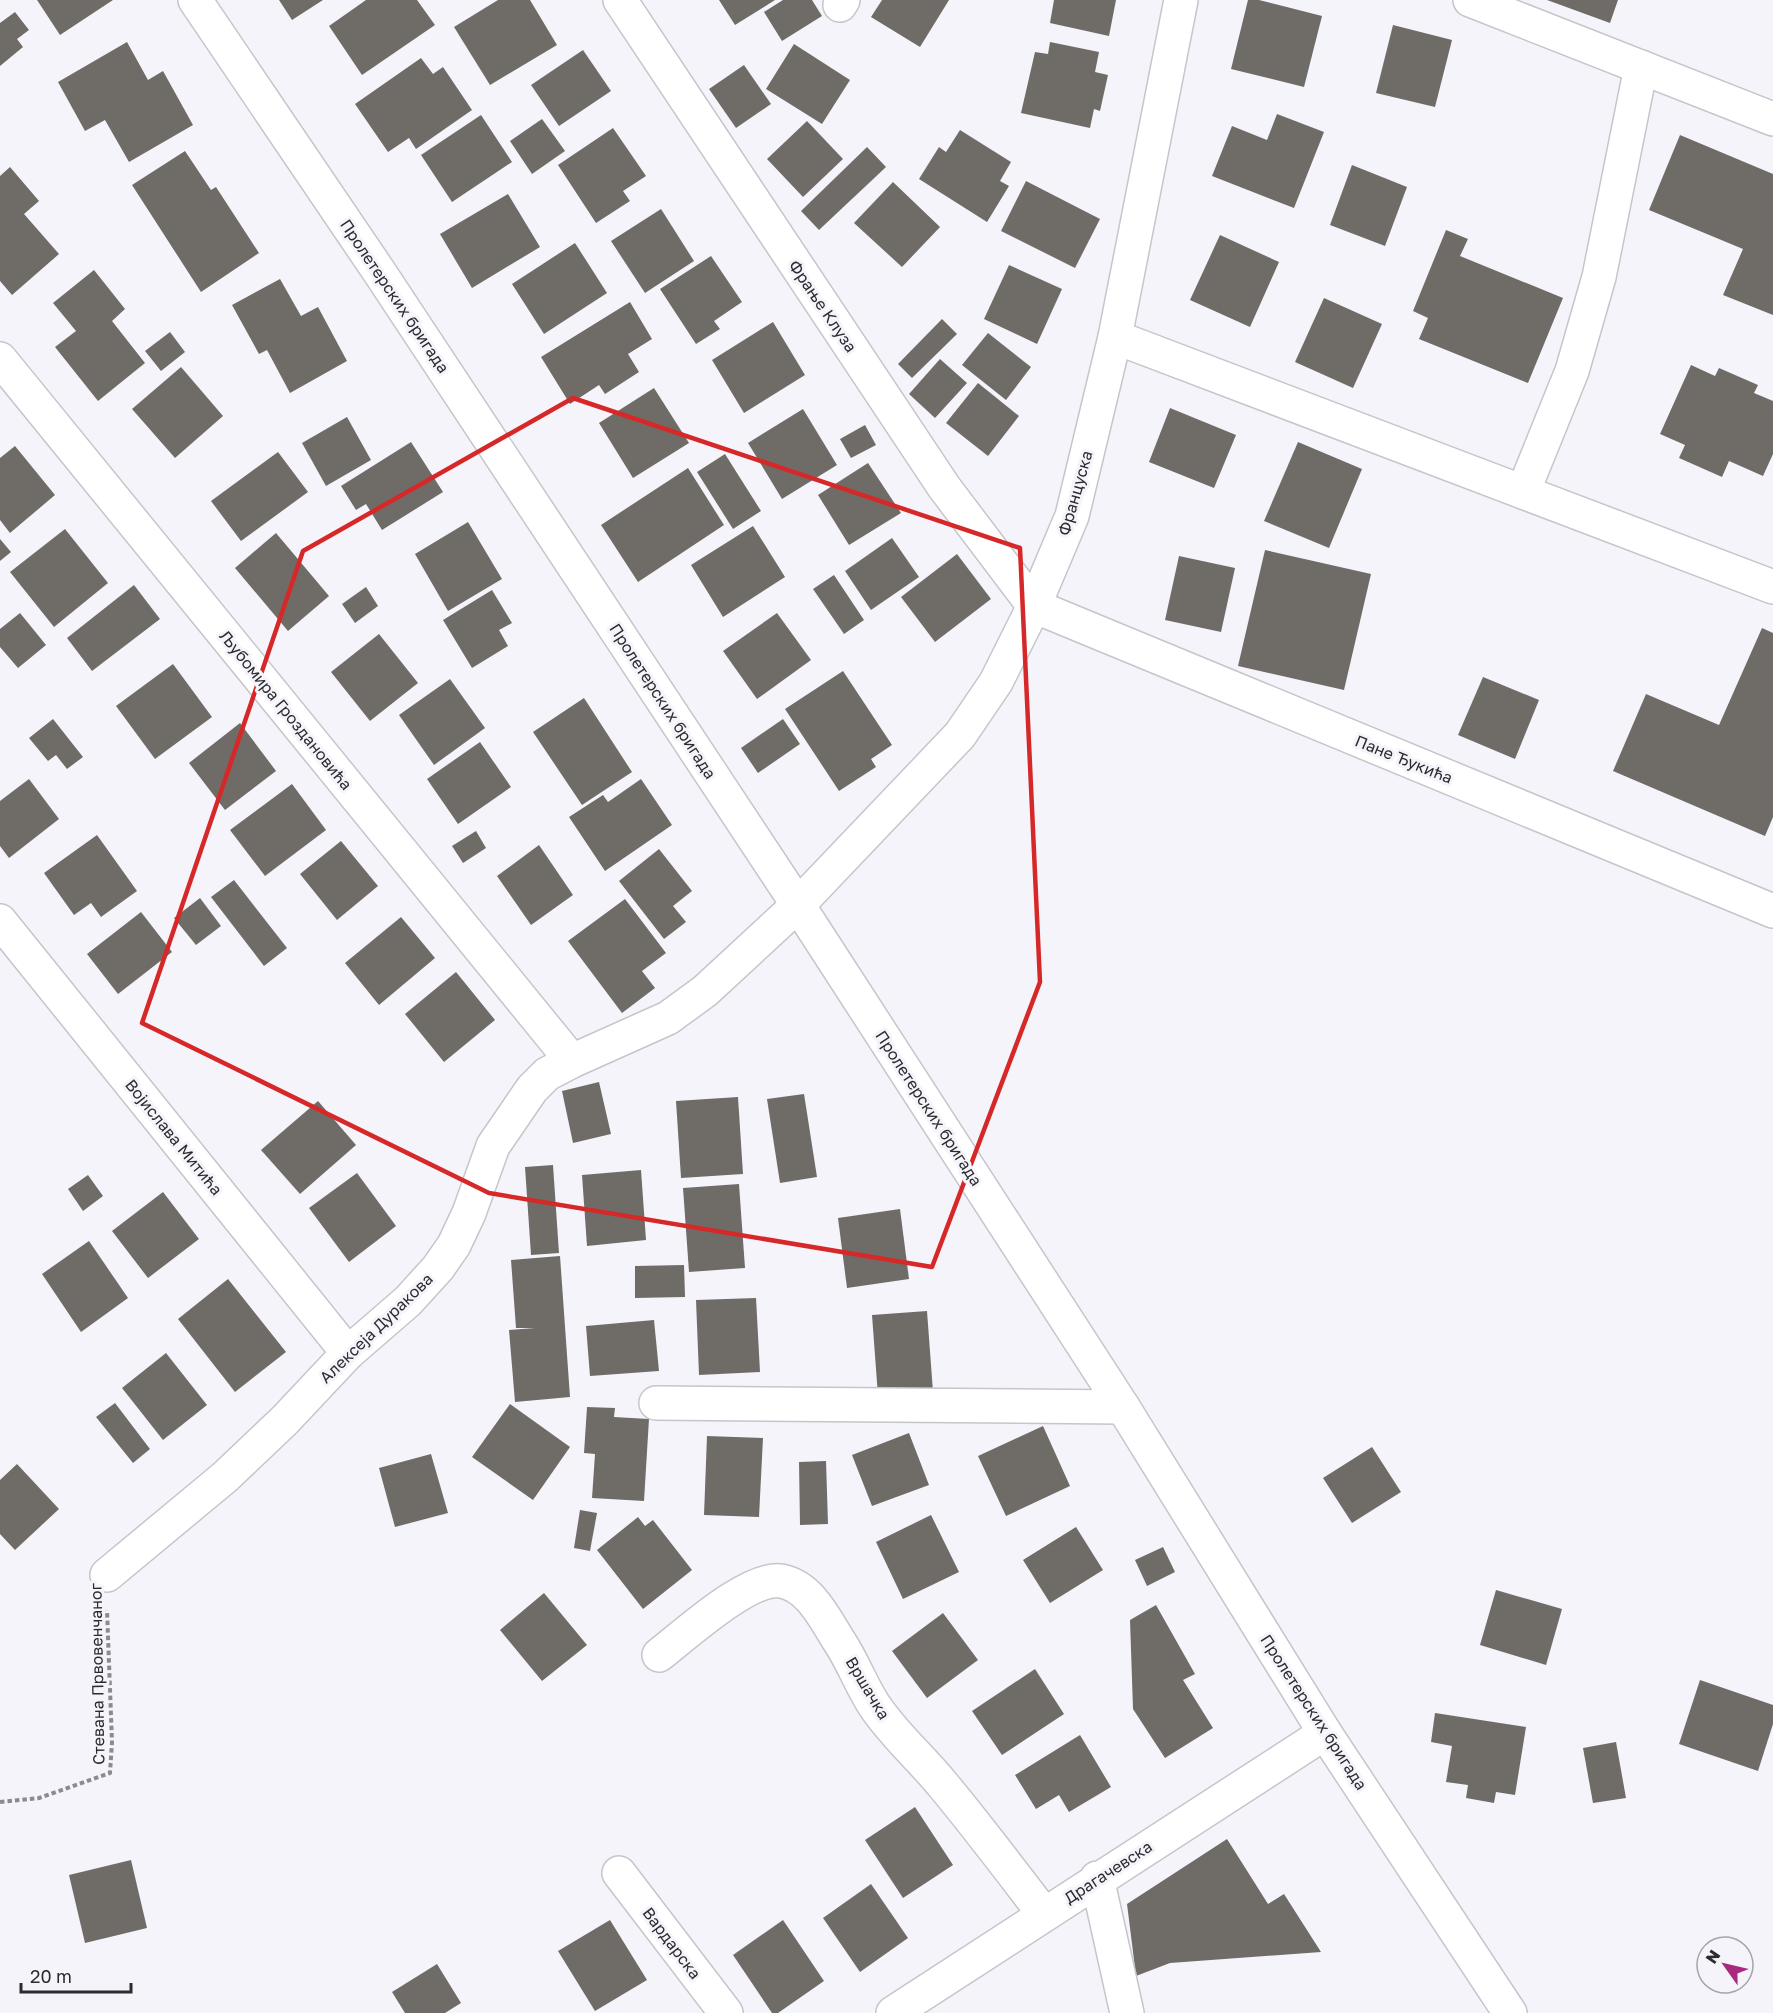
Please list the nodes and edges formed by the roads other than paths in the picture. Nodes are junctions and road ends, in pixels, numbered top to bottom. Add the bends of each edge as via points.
1 (195, 0) edge
2 (620, 0) edge
3 (1181, 0) edge
4 (1470, 0) edge
5 (1641, 67) junction
6 (1773, 119) edge
7 (1115, 337) junction
8 (0, 359) edge
9 (1523, 492) junction
10 (1773, 587) edge
11 (1034, 606) junction
12 (798, 905) junction
13 (1773, 911) edge
14 (0, 921) edge
15 (572, 1061) junction
16 (348, 1353) junction
17 (656, 1403) dead end
18 (1123, 1407) junction
19 (107, 1575) road end
20 (659, 1655) dead end
21 (1326, 1733) junction
22 (619, 1873) dead end
23 (1097, 1878) junction
24 (1044, 1914) junction
25 (726, 2013) edge
26 (893, 2013) edge
27 (1126, 2013) edge
28 (1510, 2013) edge

1 - 12 street, Пролетерских бригада
2 - 11 street, Фрање Клуза via 944,487
3 - 7 street, Француска
4 - 5 street
5 - 6 street
5 - 9 street via 1596,288 1572,371
7 - 9 street
7 - 11 street, Француска via 1072,516
8 - 15 street, Љубомира Гроздановића
9 - 10 street
11 - 12 street, Француска via 996,682 960,735
11 - 13 street, Пане Ђукића
12 - 15 street, Алексеја Дуракова via 705,991 668,1018
12 - 18 street, Пролетерских бригада
14 - 16 street, Војислава Митића
15 - 16 street, Алексеја Дуракова via 547,1074 532,1089 493,1146 469,1213 438,1268 408,1301
16 - 19 street, Алексеја Дуракова via 225,1477
17 - 18 street
18 - 21 street, Пролетерских бригада
20 - 24 street, Вршачка via 754,1585 782,1581 798,1588 810,1598 845,1650 874,1705 943,1785
21 - 23 street, Драгачевска
21 - 28 street, Пролетерских бригада
22 - 25 street, Вардарска
23 - 24 street, Драгачевска
23 - 27 street
24 - 26 street, Драгачевска

